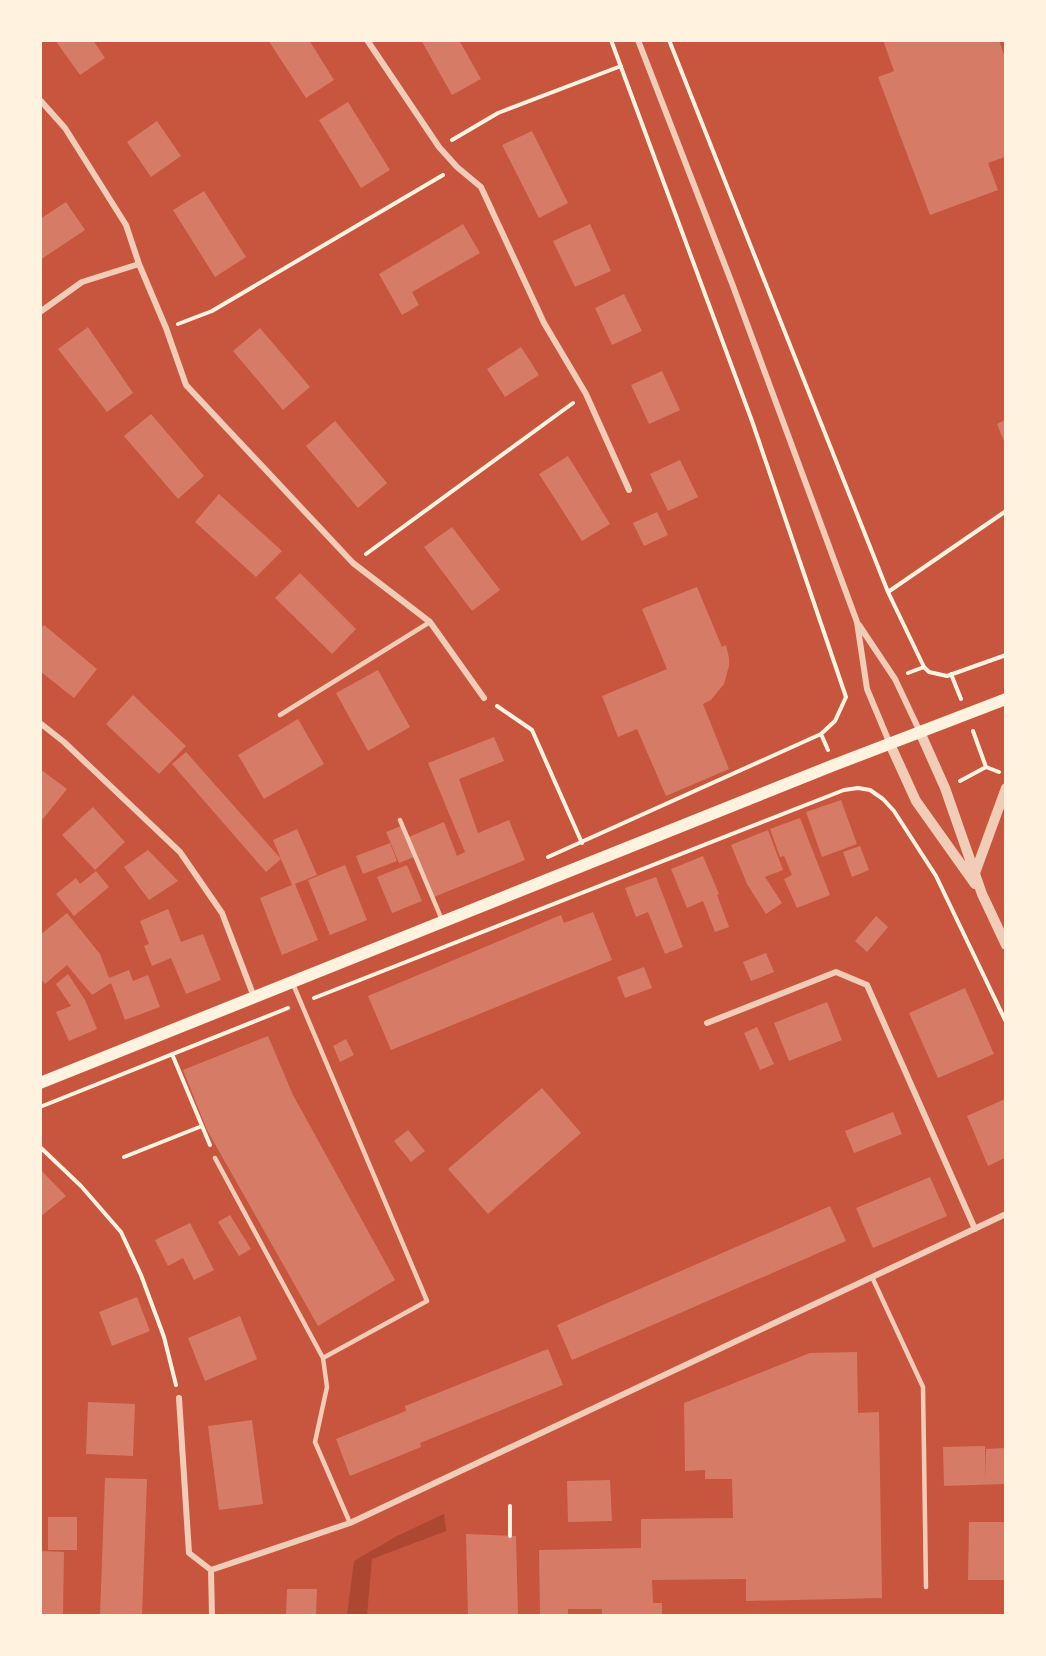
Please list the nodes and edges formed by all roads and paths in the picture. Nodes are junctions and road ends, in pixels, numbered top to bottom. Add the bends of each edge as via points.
1 (368, 40) edge
2 (611, 40) edge
3 (638, 40) edge
4 (669, 40) edge
5 (621, 66) junction
6 (40, 100) edge
7 (439, 147) junction
8 (457, 168) junction
9 (139, 264) junction
10 (40, 312) edge
11 (166, 328) junction
12 (586, 394) junction
13 (629, 489) dead end
14 (1005, 511) edge
15 (353, 563) junction
16 (888, 592) junction
17 (430, 622) junction
18 (857, 622) junction
19 (1005, 655) edge
20 (924, 667) junction
21 (912, 672) dead end
22 (951, 674) junction
23 (959, 694) dead end
24 (852, 695) dead end
25 (846, 697) junction
26 (483, 698) joint
27 (1005, 699) edge
28 (280, 715) dead end
29 (40, 723) edge
30 (920, 732) junction
31 (821, 735) junction
32 (974, 735) dead end
33 (824, 742) dead end
34 (890, 744) junction
35 (986, 767) junction
36 (1003, 774) dead end
37 (959, 782) dead end
38 (1005, 788) edge
39 (400, 820) dead end
40 (581, 842) junction
41 (540, 861) dead end
42 (591, 863) junction
43 (975, 873) junction
44 (982, 894) junction
45 (443, 922) junction
46 (1005, 945) edge
47 (292, 982) junction
48 (254, 997) junction
49 (301, 1003) junction
50 (1005, 1022) edge
51 (706, 1023) dead end
52 (172, 1054) junction
53 (40, 1083) edge
54 (40, 1107) edge
55 (201, 1126) junction
56 (40, 1147) edge
57 (124, 1157) dead end
58 (215, 1158) joint
59 (1005, 1214) edge
60 (975, 1228) junction
61 (872, 1277) junction
62 (323, 1358) junction
63 (179, 1398) joint
64 (510, 1506) dead end
65 (350, 1523) junction
66 (510, 1536) dead end
67 (211, 1570) junction
68 (926, 1587) dead end
69 (212, 1616) edge

1 - 7 street
2 - 5 path
3 - 18 street
4 - 16 path
5 - 7 path via 498,113
5 - 25 path via 752,421
6 - 9 street via 65,128 126,225
7 - 8 street
8 - 11 path via 212,311
8 - 12 street via 481,188 544,323
9 - 10 street via 82,282
9 - 11 street
11 - 15 street via 186,385
12 - 13 street
12 - 15 path
14 - 16 path
15 - 17 street
16 - 20 path
17 - 26 street
17 - 28 lane
18 - 30 street via 895,679
18 - 34 street via 867,689
19 - 22 path
20 - 21 path
20 - 22 path via 939,675
22 - 23 path
24 - 25 path
25 - 31 path via 835,721
26 - 40 path via 532,730
27 - 30 main road
29 - 48 street via 180,852 222,913
30 - 34 main road
30 - 43 street
31 - 33 path
31 - 40 path
32 - 35 path
34 - 42 main road
34 - 44 street via 916,801
35 - 36 path
35 - 37 path
38 - 43 street
39 - 45 lane
40 - 41 path
40 - 42 path
42 - 45 main road
43 - 44 street
44 - 46 street
45 - 47 main road
47 - 48 main road
47 - 49 lane
48 - 53 main road
49 - 50 path via 843,788 858,788 870,790 894,811 936,876
49 - 52 path
49 - 62 lane via 427,1301
51 - 60 street via 837,972 867,985
52 - 54 path
52 - 55 path
55 - 57 path
55 - 58 path
56 - 63 path via 121,1232 164,1337
58 - 62 lane
59 - 60 street
60 - 61 street
61 - 65 street
61 - 68 lane via 923,1387
62 - 65 lane via 327,1387 315,1442
63 - 67 street via 189,1553
64 - 66 path
65 - 67 street
67 - 69 street

